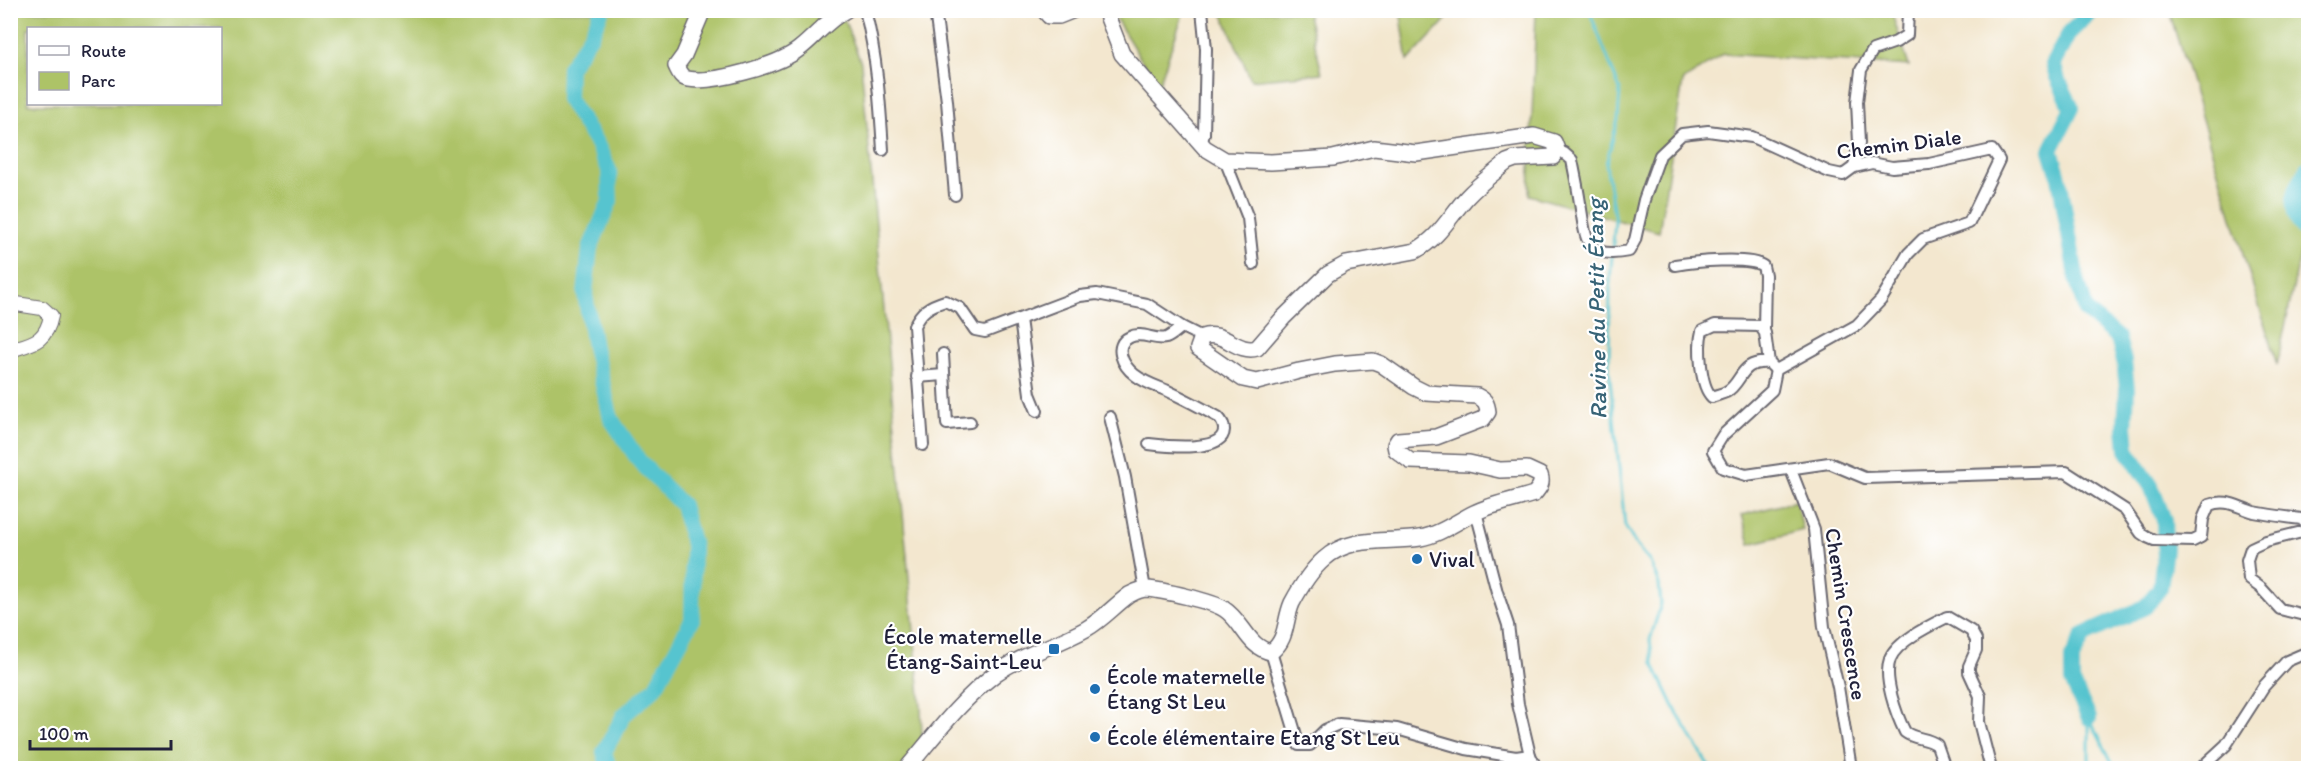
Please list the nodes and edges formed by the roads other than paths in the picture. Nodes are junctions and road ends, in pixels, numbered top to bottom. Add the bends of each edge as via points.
1 (703, 10) edge
2 (846, 10) edge
3 (865, 10) edge
4 (935, 10) edge
5 (1044, 10) edge
6 (1074, 10) edge
7 (1105, 10) edge
8 (1202, 10) edge
9 (1908, 10) edge
10 (1201, 144) junction
11 (883, 150) dead end
12 (1557, 150) junction
13 (1225, 160) junction
14 (1854, 167) junction
15 (956, 195) dead end
16 (1253, 264) dead end
17 (1675, 265) dead end
18 (10, 303) edge
19 (1020, 319) junction
20 (1182, 327) junction
21 (1764, 330) junction
22 (1202, 337) junction
23 (10, 350) edge
24 (943, 354) dead end
25 (1772, 367) junction
26 (944, 375) junction
27 (917, 377) junction
28 (1037, 411) dead end
29 (1110, 417) dead end
30 (970, 422) dead end
31 (1149, 444) dead end
32 (923, 445) dead end
33 (1791, 470) junction
34 (1476, 512) junction
35 (1145, 589) junction
36 (2308, 616) edge
37 (1271, 652) junction
38 (2308, 652) edge
39 (1530, 755) junction
40 (907, 768) edge
41 (1536, 768) edge
42 (1851, 768) edge
43 (1945, 768) edge
44 (1989, 768) edge
45 (2201, 768) edge

1 - 2 main road via 676,66 686,79 704,80 755,70 798,50 834,16
3 - 11 street via 879,84
4 - 15 street
5 - 6 main road via 1049,16
7 - 10 main road via 1122,54
8 - 10 street via 1206,49
9 - 14 street via 1907,34 1873,50 1861,70 1857,102 1859,143
10 - 13 main road
12 - 13 main road via 1554,142 1534,136 1416,153 1374,148 1333,158
12 - 14 street, Chemin Diale via 1572,160 1584,233 1590,244 1611,255 1629,251 1660,155 1682,134 1708,131 1752,137 1829,172 1843,175
12 - 22 main road via 1552,157 1507,162 1468,196 1436,237 1415,251 1346,264 1328,274 1257,348 1239,348 1219,337
13 - 16 street via 1248,218
14 - 25 street, Chemin Diale via 1872,163 1892,167 1929,164 1992,150 1999,160 1969,224 1923,239 1908,254 1881,300 1857,325
17 - 21 street via 1716,261 1759,263 1765,275
18 - 23 street via 42,308 51,316 40,339
19 - 20 street via 1080,296 1097,294 1148,304
19 - 27 street via 980,332 960,308 945,301 923,310 914,326
19 - 28 street via 1030,394
20 - 22 street
20 - 31 street via 1163,338 1129,337 1120,348 1123,360 1145,382 1218,417 1223,435 1220,440 1194,446
21 - 25 street
21 - 25 street via 1756,324 1715,325 1702,331 1700,346 1707,392 1712,396 1728,392 1744,370 1756,364
22 - 34 main road via 1198,348 1243,379 1257,382 1299,370 1372,361 1426,393 1484,399 1488,412 1483,419 1436,437 1403,438 1395,445 1410,461 1527,469 1540,475 1540,487 1534,494
24 - 26 street
25 - 33 street via 1772,390 1723,435 1713,451 1723,468 1746,475
26 - 27 street
26 - 30 street via 947,424
27 - 32 street
29 - 35 street
33 - 36 street via 1829,463 1865,478 2066,472 2125,510 2144,536 2154,540 2193,541 2201,537 2209,506 2218,501 2301,519 2306,523 2306,531 2251,548 2247,560 2249,579 2280,609
33 - 42 street, Chemin Crescence via 1814,529 1824,627
34 - 37 main road via 1434,534 1353,543 1325,558 1291,605 1284,637
34 - 39 street via 1508,625 1518,704
35 - 37 main road via 1224,609 1255,645
35 - 40 main road via 1129,595 1087,629 997,673 940,728
37 - 39 street via 1299,745 1310,745 1325,730 1339,724 1397,729 1466,749 1516,757
38 - 45 street via 2287,661 2264,686 2226,745
39 - 41 street
43 - 44 street, Chemin Crescence via 1937,745 1905,732 1893,701 1889,674 1894,652 1926,627 1947,617 1971,631 1976,640 1969,672 1980,696 1979,722

